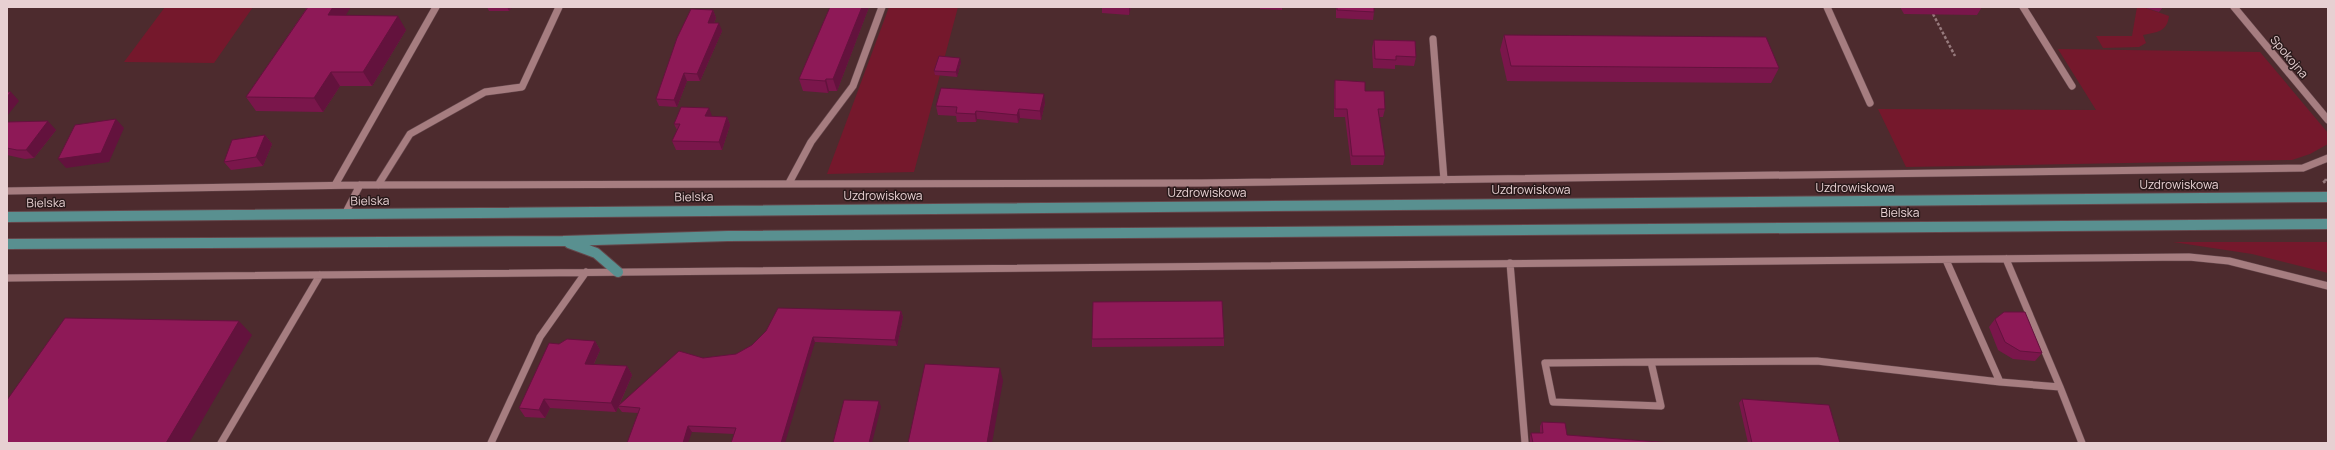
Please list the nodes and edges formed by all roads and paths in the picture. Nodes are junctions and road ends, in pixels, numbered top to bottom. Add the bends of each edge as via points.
1 (436, 7) edge
2 (559, 7) edge
3 (882, 7) edge
4 (1827, 7) edge
5 (2023, 7) edge
6 (2234, 7) edge
7 (1933, 14) dead end
8 (1432, 39) dead end
9 (1955, 56) dead end
10 (2072, 86) dead end
11 (1870, 103) dead end
12 (2328, 120) edge
13 (2328, 158) edge
14 (1444, 180) junction
15 (789, 183) junction
16 (334, 185) junction
17 (360, 185) junction
18 (378, 185) junction
19 (7, 191) edge
20 (2328, 197) edge
21 (734, 210) joint
22 (345, 214) junction
23 (7, 217) edge
24 (2328, 224) edge
25 (563, 241) junction
26 (7, 244) edge
27 (2006, 259) junction
28 (1946, 260) junction
29 (1510, 263) junction
30 (586, 272) junction
31 (618, 272) junction
32 (320, 275) junction
33 (7, 278) edge
34 (2328, 286) edge
35 (1651, 362) junction
36 (2000, 382) junction
37 (2060, 387) junction
38 (221, 443) edge
39 (491, 443) edge
40 (1525, 443) edge
41 (2082, 443) edge

1 - 16 street
2 - 18 street via 522,87 485,92 410,134
3 - 15 street via 853,86 811,142
4 - 11 street
5 - 10 street
6 - 12 street, Spokojna
7 - 9 path
8 - 14 street
13 - 14 street via 2303,168
14 - 15 street
15 - 18 street
16 - 17 street
16 - 19 street
17 - 18 street
17 - 22 street
20 - 21 main road, Uzdrowiskowa
21 - 22 main road, Bielska
22 - 23 main road, Bielska
24 - 25 main road, Bielska via 728,236
25 - 26 main road
25 - 31 main road via 596,253
27 - 28 street
27 - 34 street via 2189,257 2222,260
27 - 37 street
28 - 29 street
28 - 36 street
29 - 31 street
29 - 40 street
30 - 31 street
30 - 32 street
30 - 39 street via 540,337
32 - 33 street
32 - 38 street
35 - 35 street via 1598,362 1545,363 1553,402 1661,406
35 - 36 street via 1817,361
36 - 37 street
37 - 41 street

